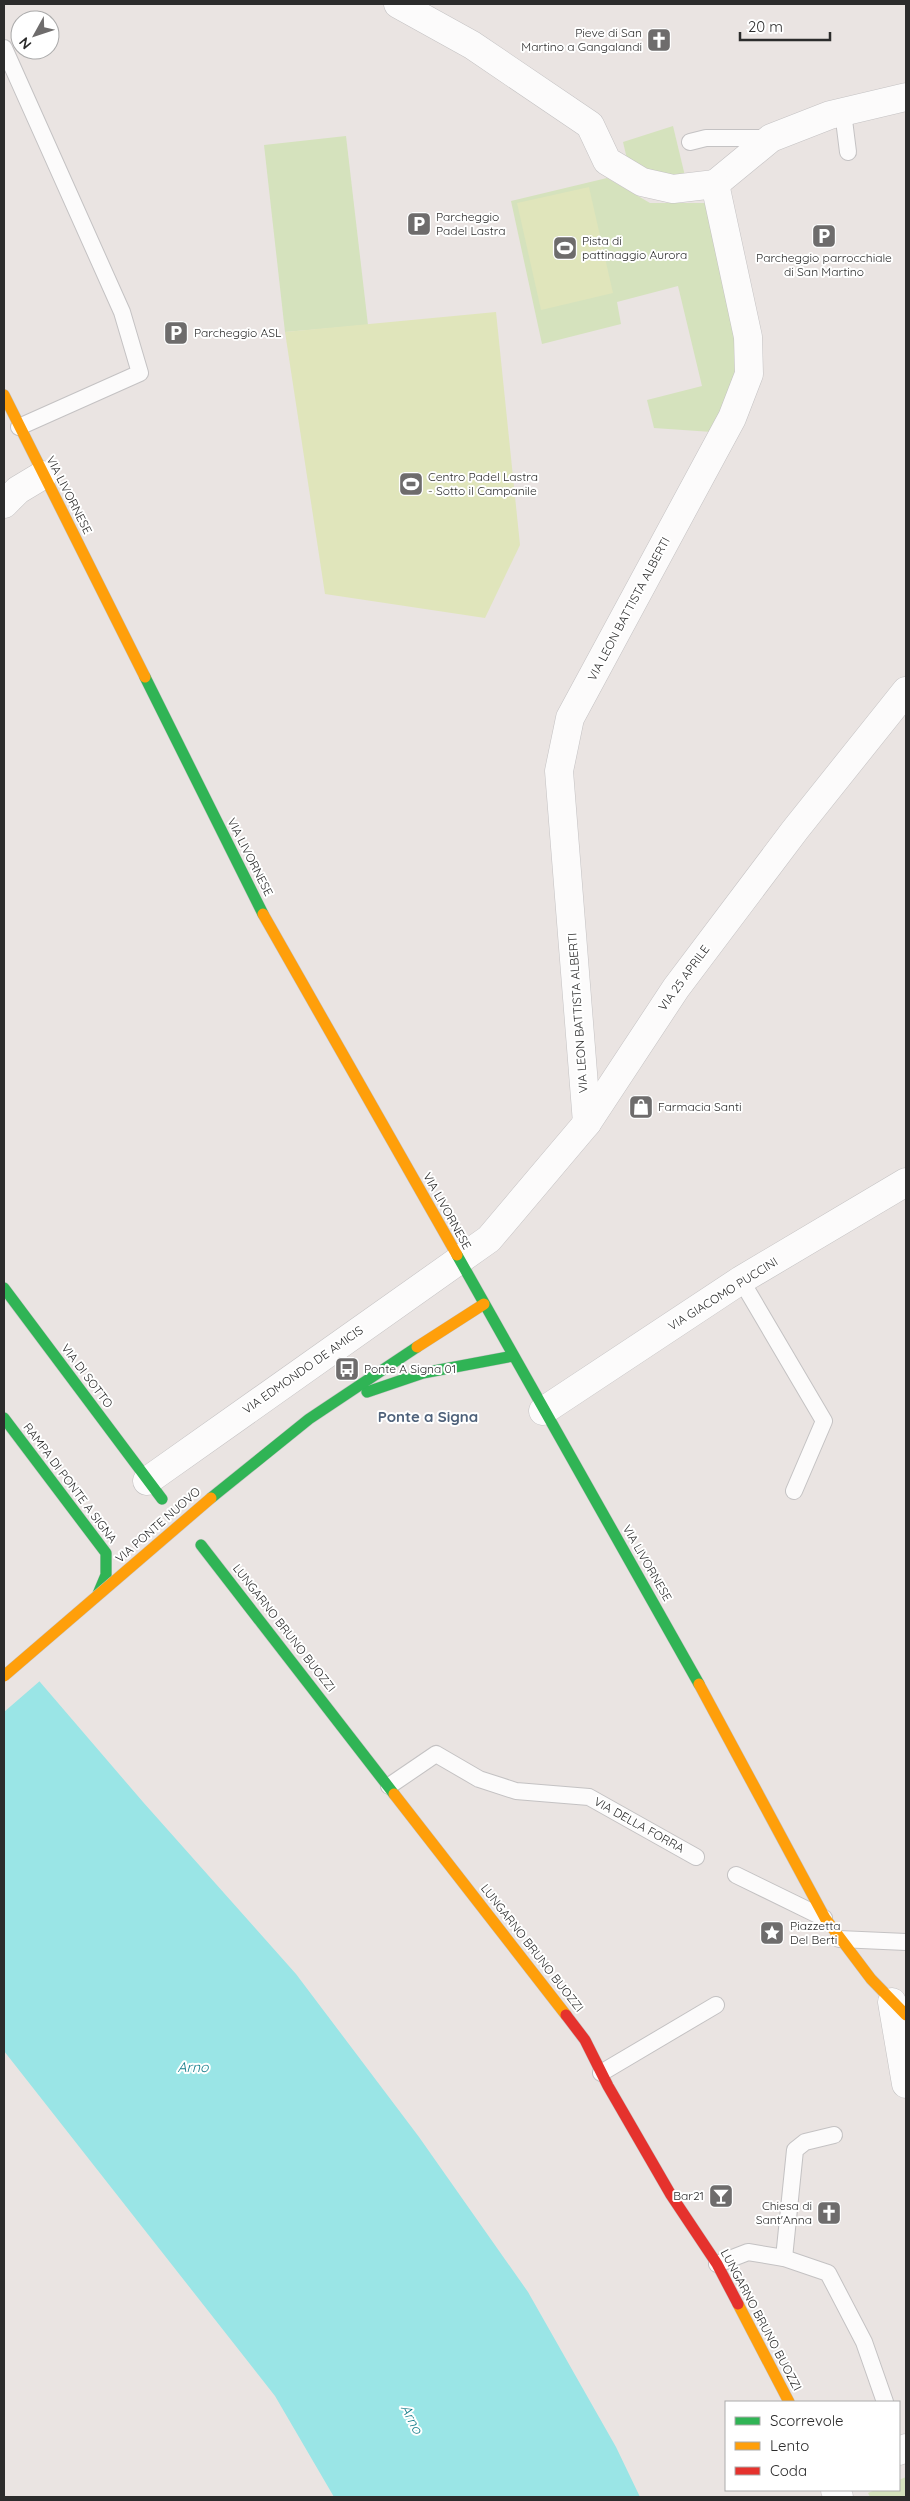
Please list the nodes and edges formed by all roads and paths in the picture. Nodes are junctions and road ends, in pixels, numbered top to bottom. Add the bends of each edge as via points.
1 (398, 4) edge
2 (4, 48) edge
3 (906, 97) edge
4 (843, 112) junction
5 (771, 138) junction
6 (690, 142) dead end
7 (848, 152) dead end
8 (714, 184) junction
9 (4, 395) edge
10 (19, 427) junction
11 (43, 475) junction
12 (4, 504) edge
13 (906, 691) edge
14 (586, 1123) junction
15 (906, 1182) edge
16 (459, 1260) junction
17 (741, 1280) junction
18 (4, 1288) edge
19 (484, 1304) junction
20 (513, 1356) junction
21 (335, 1402) junction
22 (543, 1411) junction
23 (4, 1418) edge
24 (155, 1490) joint
25 (794, 1491) dead end
26 (201, 1545) dead end
27 (98, 1594) junction
28 (4, 1676) edge
29 (389, 1786) junction
30 (696, 1857) dead end
31 (736, 1876) dead end
32 (824, 1918) junction
33 (839, 1939) junction
34 (906, 1942) edge
35 (716, 2005) dead end
36 (899, 2009) edge
37 (601, 2073) junction
38 (906, 2084) edge
39 (834, 2135) dead end
40 (784, 2258) junction
41 (717, 2264) junction
42 (788, 2401) edge
43 (885, 2401) edge

1 - 8 street via 472,45 590,125 607,161 642,182 673,189
2 - 10 lane via 122,312 140,373
3 - 4 street
4 - 5 street
4 - 7 lane
5 - 6 lane via 706,138
5 - 8 street
8 - 14 street, VIA LEON BATTISTA ALBERTI via 748,338 749,374 732,418 570,718 559,772
9 - 10 main road, VIA LIVORNESE
10 - 11 main road, VIA LIVORNESE
11 - 12 street via 18,490
11 - 16 main road, VIA LIVORNESE via 268,923
13 - 14 street, VIA 25 APRILE via 795,830 676,988
14 - 16 street, VIA 25 APRILE via 489,1240
15 - 17 street, VIA GIACOMO PUCCINI
16 - 19 main road, VIA LIVORNESE
16 - 24 street, VIA EDMONDO DE AMICIS
17 - 22 street, VIA GIACOMO PUCCINI
17 - 25 lane via 824,1421
18 - 24 main road, VIA DI SOTTO
19 - 20 main road, VIA LIVORNESE
19 - 21 main road, VIA PONTE NUOVO
20 - 21 main road, VIA PONTE NUOVO via 423,1374
20 - 22 main road, VIA LIVORNESE
21 - 27 main road, VIA PONTE NUOVO, bridge via 242,1470
22 - 32 main road, VIA LIVORNESE via 682,1652
23 - 27 main road, RAMPA DI PONTE A SIGNA via 106,1553 108,1576
26 - 29 main road, LUNGARNO BRUNO BUOZZI
27 - 28 main road, VIA PONTE NUOVO, bridge
29 - 30 lane, VIA DELLA FORRA via 436,1754 479,1779 516,1791 589,1797
29 - 37 main road, LUNGARNO BRUNO BUOZZI via 585,2040
31 - 32 lane
32 - 33 main road, VIA LIVORNESE
33 - 34 lane
33 - 36 main road, VIA LIVORNESE
35 - 37 lane
36 - 38 street
37 - 41 main road, LUNGARNO BRUNO BUOZZI via 671,2195
39 - 40 lane via 805,2142 795,2150
40 - 41 lane via 748,2252
40 - 43 lane via 828,2273 864,2342
41 - 42 main road, LUNGARNO BRUNO BUOZZI

